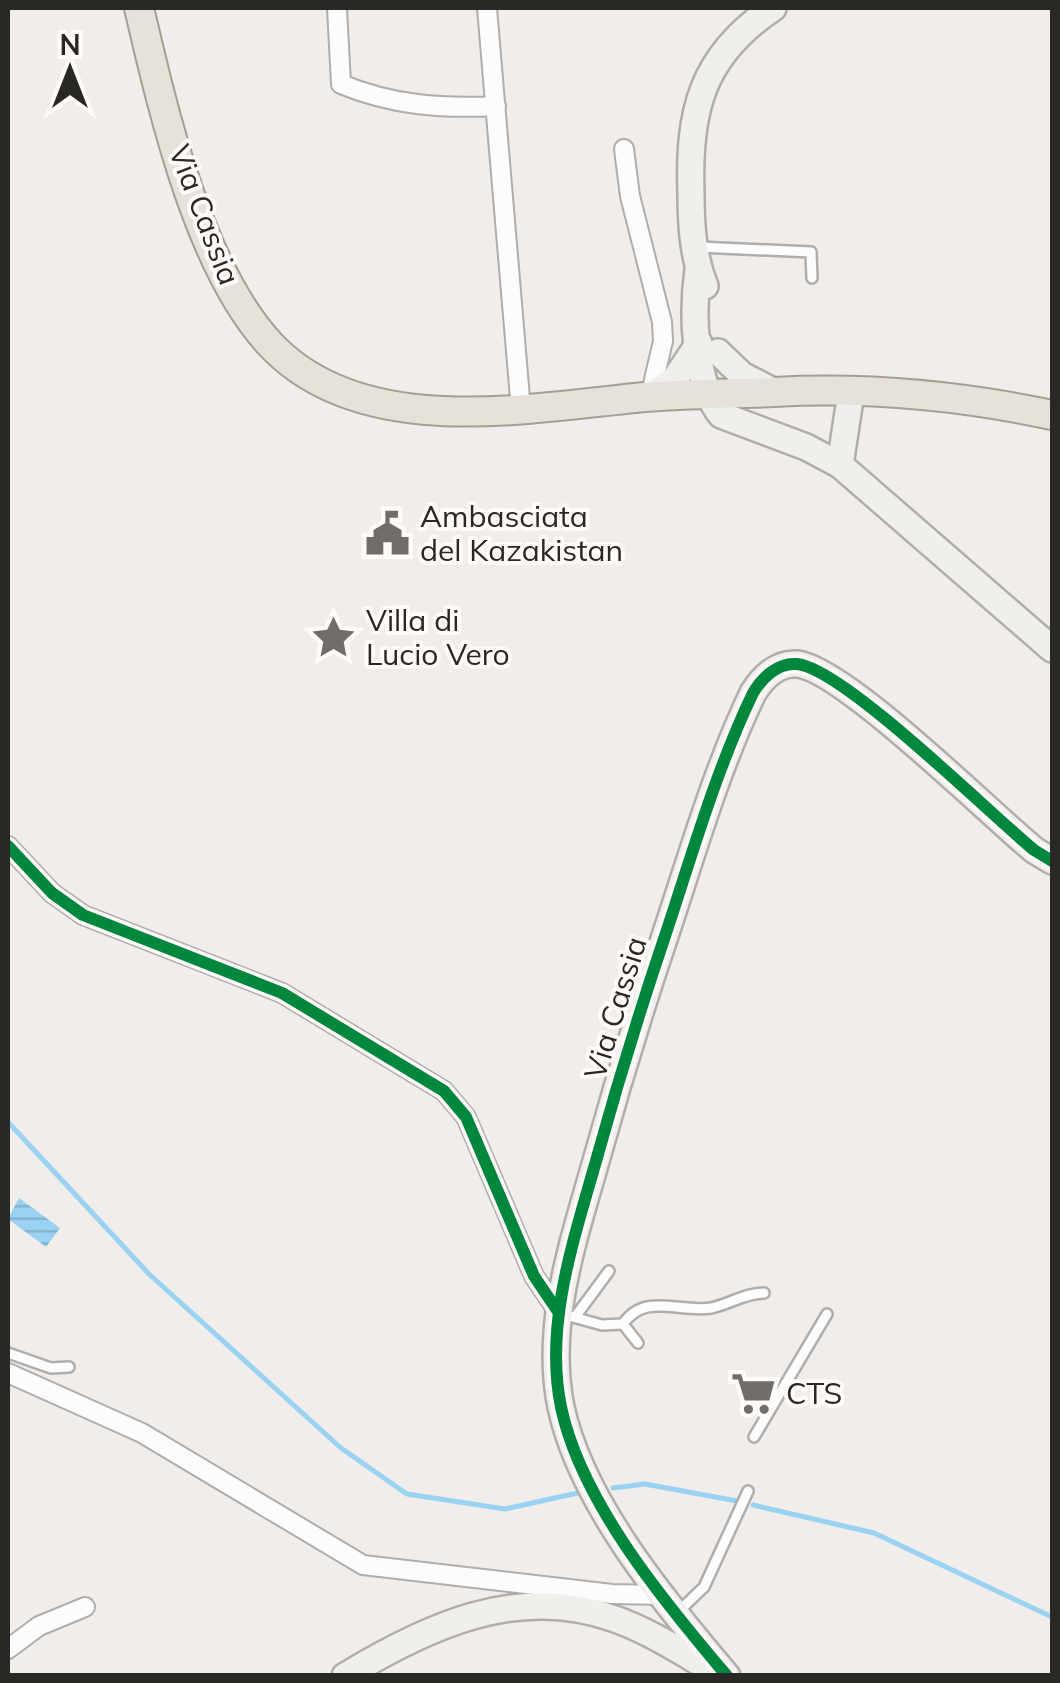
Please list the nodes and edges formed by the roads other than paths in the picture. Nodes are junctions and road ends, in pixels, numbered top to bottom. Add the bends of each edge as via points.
1 (139, 8) edge
2 (338, 8) edge
3 (487, 8) edge
4 (774, 8) edge
5 (496, 106) junction
6 (624, 149) dead end
7 (697, 258) junction
8 (812, 278) dead end
9 (708, 348) junction
10 (774, 392) junction
11 (851, 393) junction
12 (710, 394) junction
13 (650, 396) junction
14 (521, 410) junction
15 (1052, 415) edge
16 (840, 465) junction
17 (1052, 649) edge
18 (942, 772) junction
19 (8, 846) edge
20 (1052, 861) edge
21 (1052, 879) edge
22 (609, 1271) dead end
23 (764, 1293) dead end
24 (828, 1314) dead end
25 (567, 1315) junction
26 (623, 1324) junction
27 (638, 1343) dead end
28 (8, 1353) edge
29 (34, 1363) junction
30 (69, 1367) dead end
31 (8, 1373) edge
32 (28, 1382) junction
33 (754, 1436) dead end
34 (748, 1491) dead end
35 (669, 1605) junction
36 (84, 1607) dead end
37 (654, 1637) junction
38 (8, 1649) edge
39 (346, 1676) edge
40 (725, 1676) edge

1 - 14 main road, Via Cassia via 212,247 240,304 270,344 316,379 374,399 454,412
2 - 5 street via 341,84 379,100
3 - 5 street
4 - 7 street via 738,35 698,96 690,176
5 - 14 street
6 - 13 street via 662,322
7 - 8 lane via 811,252
7 - 9 street via 695,292
9 - 10 street
9 - 12 street via 718,382
9 - 13 street
10 - 11 main road, Via Cassia
10 - 12 main road, Via Cassia
11 - 15 main road, Via Cassia via 944,397
11 - 16 street
12 - 13 main road, Via Cassia
12 - 16 street via 723,418
13 - 14 main road, Via Cassia
16 - 17 street
18 - 20 street, Via Cassia
18 - 21 street, Via Cassia via 1016,856
18 - 25 street, Via Cassia via 861,699 812,668 784,666 757,686 631,1038 578,1224
19 - 25 street via 52,893 92,920 282,993 444,1091 466,1117 527,1260
22 - 25 lane
23 - 26 lane via 711,1308 648,1305
24 - 33 lane
25 - 26 lane
25 - 35 street, Via Cassia via 558,1390 570,1438 594,1490
26 - 27 lane
28 - 29 lane
29 - 30 lane
29 - 32 lane
31 - 32 street
32 - 35 street via 142,1433 363,1565
34 - 35 lane via 704,1586
35 - 37 street
35 - 40 street, Via Cassia
36 - 38 street via 39,1626
37 - 39 street via 584,1610 502,1607 435,1628
37 - 40 street

